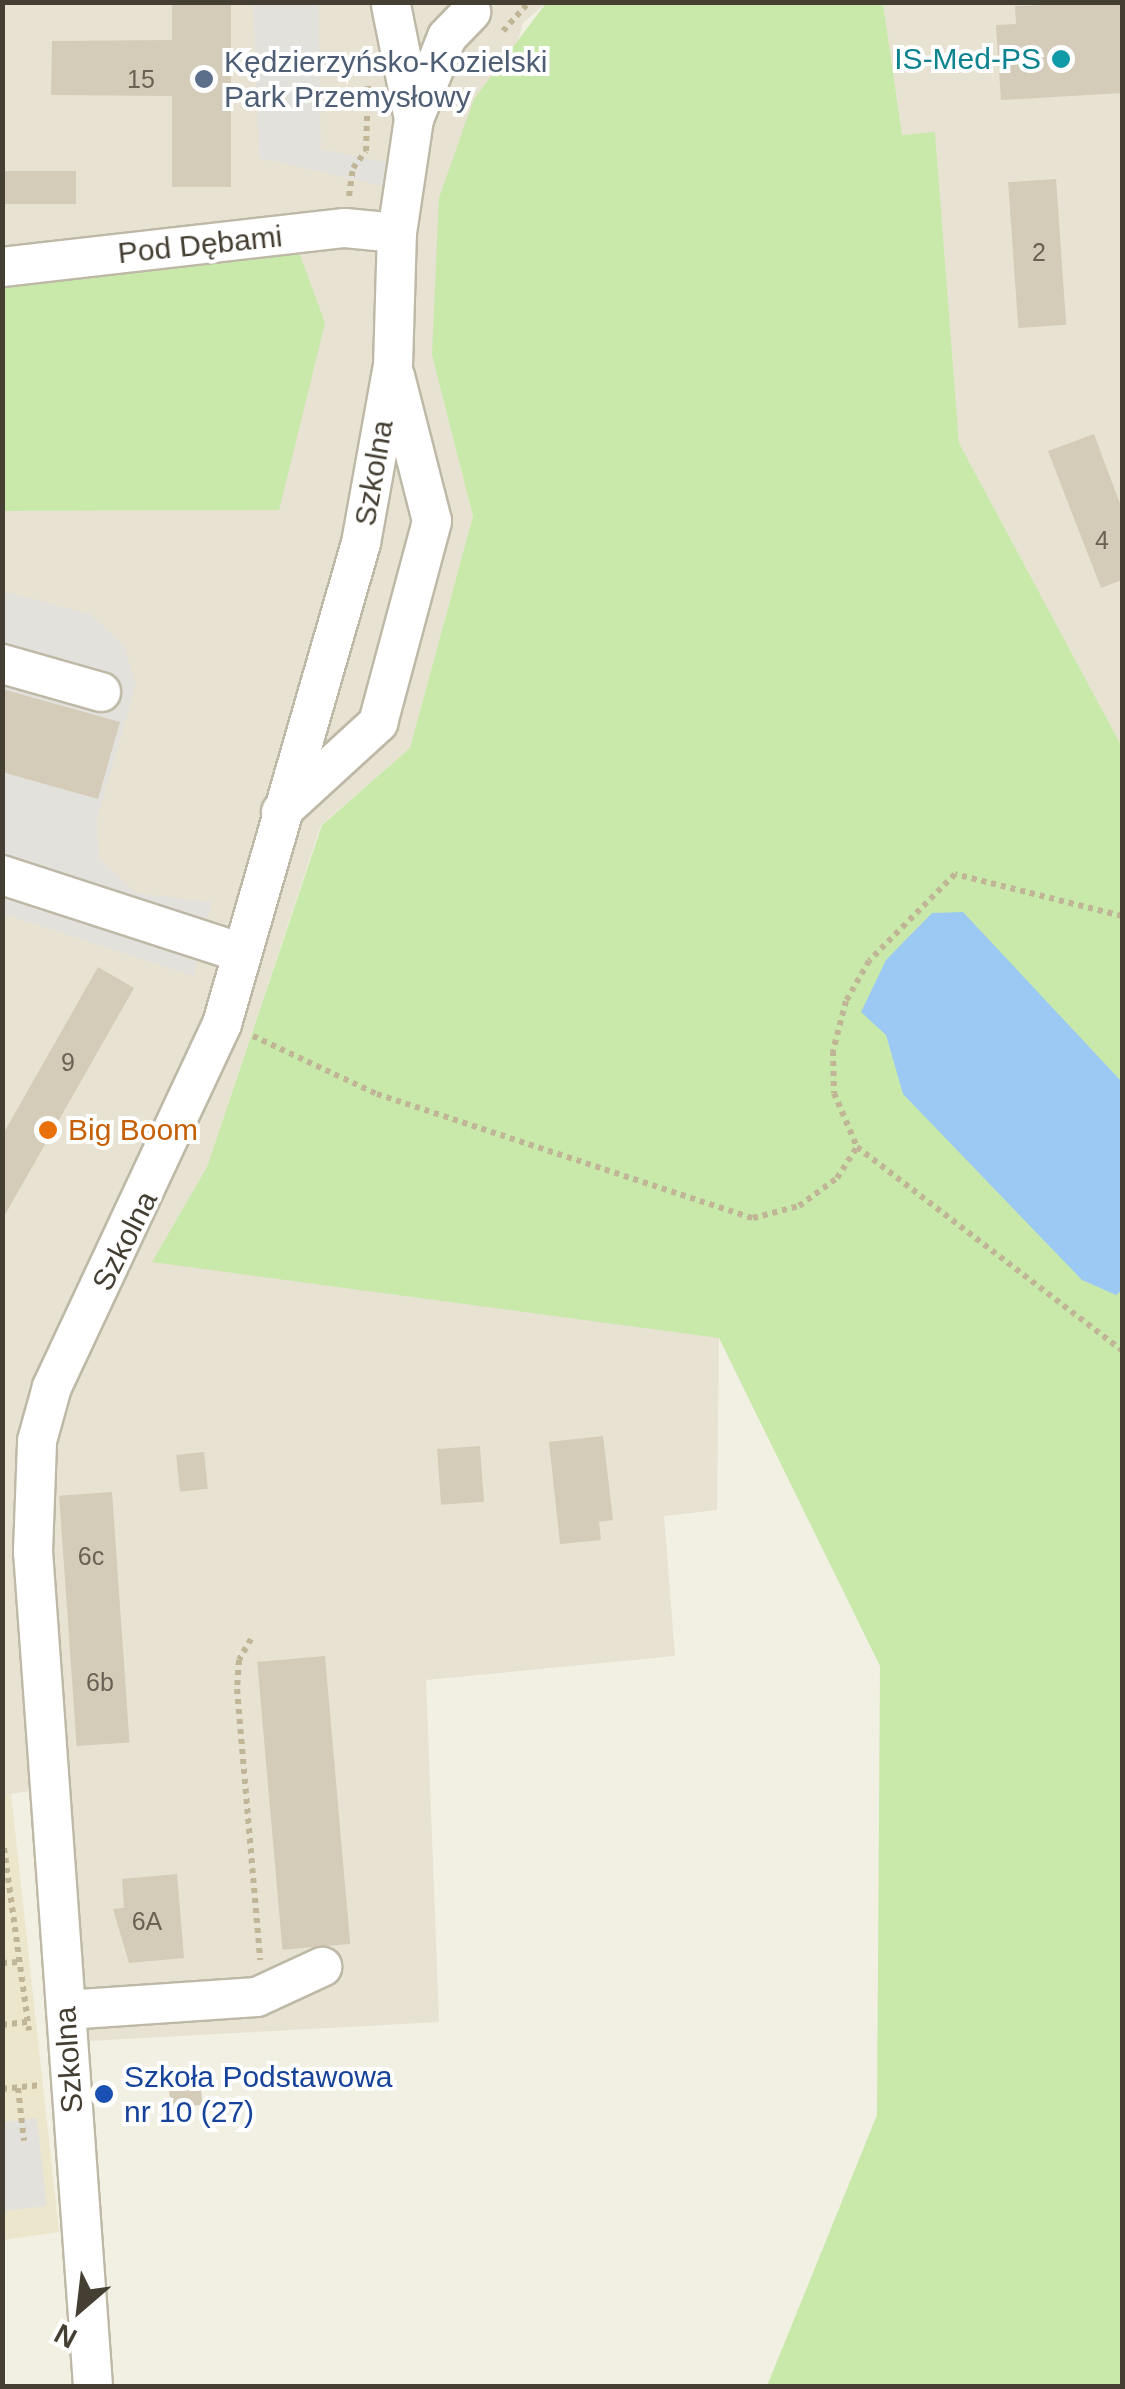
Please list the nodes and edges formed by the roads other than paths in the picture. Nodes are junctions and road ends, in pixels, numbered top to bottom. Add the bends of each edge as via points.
1 (390, 4) edge
2 (475, 7) edge
3 (414, 118) junction
4 (397, 233) junction
5 (2, 266) edge
6 (392, 366) junction
7 (2, 664) edge
8 (101, 692) dead end
9 (279, 813) junction
10 (2, 876) edge
11 (242, 953) junction
12 (322, 1966) dead end
13 (66, 2010) junction
14 (92, 2386) edge

1 - 2 street via 438,23
1 - 3 street, Szkolna
2 - 3 street, Szkolna via 448,38
3 - 4 street, Szkolna
4 - 5 street, Pod Dębami via 345,228
4 - 6 street, Szkolna
6 - 9 street, Szkolna via 361,543
6 - 9 street via 432,521 378,723
7 - 8 street
9 - 11 street, Szkolna
10 - 11 street
11 - 13 street, Szkolna via 198,1087 58,1374 37,1441 33,1552
12 - 13 street via 257,1996
13 - 14 street, Szkolna

